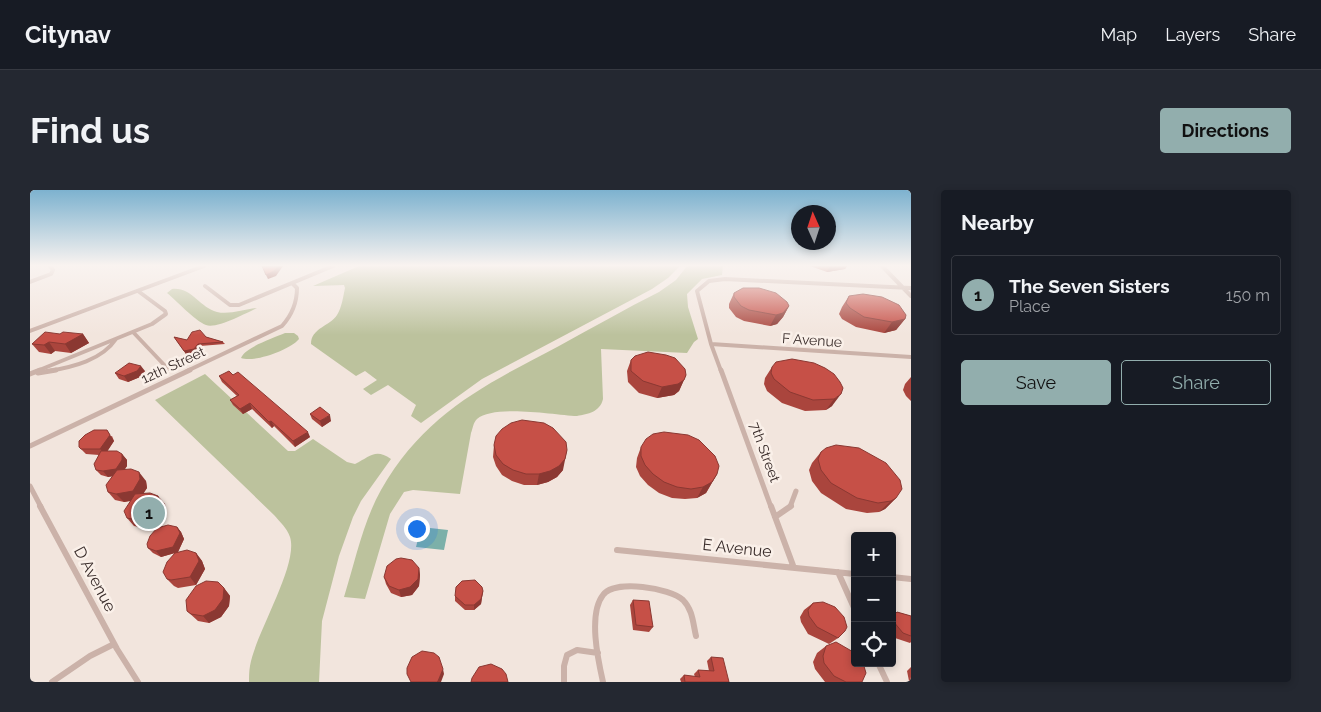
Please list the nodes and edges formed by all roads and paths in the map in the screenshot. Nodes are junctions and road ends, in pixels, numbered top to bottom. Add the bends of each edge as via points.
1 (143, 289) edge
2 (210, 289) edge
3 (279, 289) edge
4 (297, 289) edge
5 (700, 289) edge
6 (138, 291) junction
7 (30, 324) edge
8 (32, 330) edge
9 (133, 332) junction
10 (116, 339) junction
11 (711, 344) junction
12 (911, 357) edge
13 (168, 369) dead end
14 (31, 374) edge
15 (30, 446) edge
16 (30, 486) edge
17 (796, 491) dead end
18 (775, 517) junction
19 (617, 550) dead end
20 (794, 568) junction
21 (838, 572) junction
22 (851, 574) edge
23 (896, 578) edge
24 (911, 579) edge
25 (851, 601) edge
26 (696, 636) dead end
27 (114, 644) junction
28 (598, 653) junction
29 (880, 667) edge
30 (52, 682) edge
31 (138, 682) edge
32 (564, 682) edge
33 (603, 682) edge
34 (887, 682) edge

1 - 6 lane
2 - 3 lane via 234,306
4 - 15 lane, 12th Street via 282,326
5 - 11 lane, 7th Street via 697,293
6 - 8 lane
6 - 9 lane via 166,314 157,322
7 - 8 lane
9 - 10 lane
9 - 13 lane
10 - 14 lane
10 - 14 lane via 109,350 71,366
11 - 12 lane, F Avenue
11 - 18 lane, 7th Street
16 - 27 lane, D Avenue
17 - 18 lane via 790,508
18 - 20 lane, 7th Street
19 - 20 lane, E Avenue
20 - 21 lane, E Avenue
21 - 22 lane, E Avenue
21 - 25 lane
23 - 24 lane
26 - 28 lane via 687,604 676,596 615,587 605,592 597,605
27 - 30 lane via 102,648
27 - 31 lane, D Avenue
28 - 32 lane via 577,650 567,655
28 - 33 lane
29 - 34 lane

